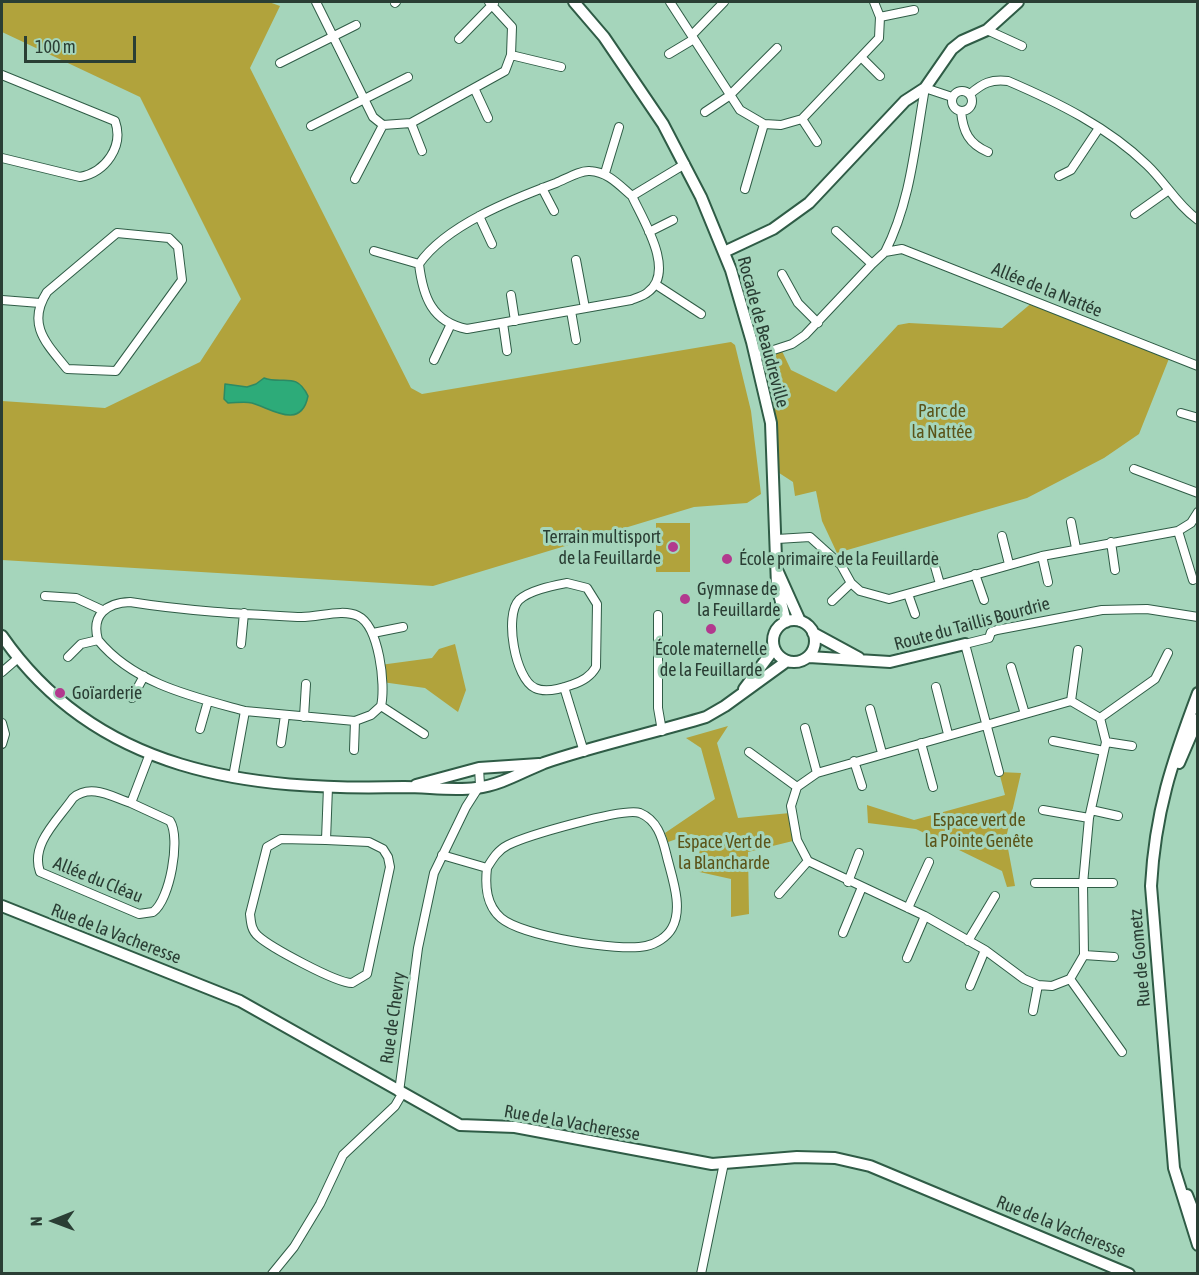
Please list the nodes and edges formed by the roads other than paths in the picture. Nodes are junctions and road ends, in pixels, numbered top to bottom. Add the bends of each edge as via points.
1 (316, 2) edge
2 (575, 2) edge
3 (669, 2) edge
4 (724, 2) edge
5 (874, 2) edge
6 (1018, 2) edge
7 (492, 3) edge
8 (915, 10) dead end
9 (880, 17) junction
10 (356, 25) dead end
11 (987, 30) junction
12 (333, 35) junction
13 (693, 37) junction
14 (459, 39) dead end
15 (1022, 46) dead end
16 (777, 48) dead end
17 (669, 54) dead end
18 (511, 55) junction
19 (862, 58) junction
20 (280, 63) dead end
21 (561, 67) dead end
22 (2, 75) edge
23 (880, 76) dead end
24 (408, 77) dead end
25 (926, 88) junction
26 (475, 90) junction
27 (970, 94) junction
28 (729, 96) junction
29 (952, 97) junction
30 (364, 100) junction
31 (961, 111) junction
32 (705, 112) dead end
33 (489, 118) dead end
34 (802, 119) junction
35 (411, 123) junction
36 (764, 124) junction
37 (383, 125) junction
38 (310, 126) dead end
39 (620, 127) dead end
40 (1099, 128) junction
41 (817, 142) dead end
42 (422, 151) dead end
43 (988, 152) dead end
44 (2, 158) edge
45 (685, 164) junction
46 (605, 173) junction
47 (1059, 176) dead end
48 (355, 179) dead end
49 (542, 188) junction
50 (745, 189) dead end
51 (1168, 190) junction
52 (632, 196) junction
53 (554, 211) dead end
54 (1136, 214) dead end
55 (479, 216) junction
56 (673, 220) dead end
57 (1197, 220) edge
58 (836, 231) dead end
59 (649, 232) junction
60 (492, 244) dead end
61 (374, 251) dead end
62 (724, 252) junction
63 (885, 252) junction
64 (576, 260) dead end
65 (419, 264) junction
66 (872, 264) junction
67 (782, 274) dead end
68 (655, 284) junction
69 (511, 295) dead end
70 (2, 300) edge
71 (40, 303) junction
72 (585, 308) junction
73 (571, 311) junction
74 (701, 314) dead end
75 (515, 321) junction
76 (818, 322) junction
77 (503, 323) junction
78 (450, 326) junction
79 (576, 340) dead end
80 (507, 351) dead end
81 (755, 356) junction
82 (434, 360) dead end
83 (1197, 366) edge
84 (1181, 413) dead end
85 (1197, 418) edge
86 (1134, 469) dead end
87 (1197, 493) edge
88 (1197, 512) edge
89 (1071, 522) dead end
90 (1178, 531) junction
91 (1002, 536) dead end
92 (777, 539) junction
93 (1111, 542) junction
94 (1076, 548) junction
95 (932, 556) dead end
96 (1042, 556) junction
97 (1009, 564) junction
98 (778, 570) junction
99 (1115, 570) dead end
100 (975, 573) junction
101 (1192, 580) dead end
102 (1048, 582) dead end
103 (851, 584) junction
104 (940, 584) junction
105 (908, 594) junction
106 (45, 596) dead end
107 (984, 600) dead end
108 (832, 601) dead end
109 (102, 610) junction
110 (244, 613) junction
111 (915, 614) dead end
112 (658, 615) dead end
113 (1197, 617) edge
114 (800, 621) junction
115 (786, 622) junction
116 (403, 627) dead end
117 (373, 633) junction
118 (813, 633) junction
119 (2, 636) edge
120 (98, 640) junction
121 (242, 644) dead end
122 (965, 644) junction
123 (774, 649) junction
124 (1078, 650) dead end
125 (1168, 653) dead end
126 (68, 657) dead end
127 (808, 657) junction
128 (17, 658) junction
129 (862, 659) junction
130 (787, 661) junction
131 (1011, 667) dead end
132 (2, 672) edge
133 (144, 676) junction
134 (306, 684) dead end
135 (564, 687) junction
136 (936, 687) dead end
137 (1197, 693) edge
138 (132, 698) dead end
139 (736, 699) junction
140 (208, 701) junction
141 (1071, 701) junction
142 (381, 706) junction
143 (870, 709) dead end
144 (245, 711) junction
145 (1025, 714) junction
146 (285, 715) junction
147 (304, 717) junction
148 (1100, 718) junction
149 (1197, 719) edge
150 (355, 721) junction
151 (2, 723) edge
152 (986, 723) junction
153 (805, 728) dead end
154 (200, 729) dead end
155 (662, 731) junction
156 (424, 734) dead end
157 (948, 734) junction
158 (1053, 741) dead end
159 (1106, 742) junction
160 (281, 743) dead end
161 (921, 743) junction
162 (2, 744) edge
163 (1132, 746) dead end
164 (1181, 748) junction
165 (354, 750) dead end
166 (1104, 751) junction
167 (584, 752) junction
168 (749, 752) dead end
169 (882, 753) junction
170 (149, 756) junction
171 (854, 761) junction
172 (543, 764) junction
173 (478, 768) junction
174 (999, 772) dead end
175 (817, 773) junction
176 (233, 777) junction
177 (862, 786) dead end
178 (328, 787) junction
179 (407, 787) junction
180 (797, 787) junction
181 (933, 787) dead end
182 (477, 788) junction
183 (457, 789) junction
184 (131, 803) junction
185 (466, 807) junction
186 (1043, 810) dead end
187 (1090, 814) junction
188 (1118, 816) dead end
189 (326, 840) junction
190 (859, 853) dead end
191 (442, 855) junction
192 (808, 861) junction
193 (929, 862) dead end
194 (487, 868) junction
195 (848, 882) junction
196 (1035, 883) dead end
197 (1113, 883) dead end
198 (1083, 884) junction
199 (862, 887) junction
200 (779, 894) dead end
201 (995, 896) dead end
202 (2, 906) edge
203 (908, 908) junction
204 (925, 916) junction
205 (843, 933) dead end
206 (968, 941) junction
207 (985, 950) junction
208 (1084, 955) junction
209 (1114, 957) dead end
210 (907, 958) dead end
211 (1070, 979) junction
212 (1038, 985) junction
213 (970, 986) dead end
214 (1033, 1011) dead end
215 (1122, 1052) dead end
216 (401, 1093) junction
217 (1169, 1109) junction
218 (724, 1163) junction
219 (1197, 1223) edge
220 (1197, 1245) edge
221 (272, 1274) edge
222 (701, 1274) edge
223 (1129, 1274) edge

1 - 12 street
2 - 45 street, Rocade de Beaudreville via 650,103
3 - 13 street
4 - 13 street
5 - 9 street
6 - 11 street
7 - 14 street
7 - 18 street via 512,27
8 - 9 street
9 - 19 street via 879,38
10 - 12 street
11 - 15 street
11 - 25 street via 957,44
12 - 20 street
12 - 30 street
13 - 17 street
13 - 28 street
16 - 28 street
18 - 21 street
18 - 26 street via 505,71
19 - 23 street
19 - 34 street
22 - 44 street via 115,121 120,134 114,155 88,176
24 - 30 street
25 - 29 street
25 - 62 street via 905,101 809,203 773,229
25 - 63 street via 910,182 899,225
26 - 33 street
26 - 35 street
27 - 29 street via 960,90
27 - 31 street via 972,104
27 - 40 street via 983,83 1008,81
28 - 32 street
28 - 36 street via 740,110
29 - 31 street via 953,106
30 - 37 street via 373,117
30 - 38 street
31 - 43 street via 967,137
34 - 36 street via 781,125
34 - 41 street
35 - 37 street
35 - 42 street
36 - 50 street
37 - 48 street
39 - 46 street
40 - 47 street via 1071,170
40 - 51 street via 1149,166
45 - 52 street
45 - 62 street, Rocade de Beaudreville
46 - 49 street via 588,170
46 - 52 street
49 - 53 street
49 - 55 street
51 - 54 street
51 - 57 street
52 - 59 street
55 - 60 street
55 - 65 street via 429,249
56 - 59 street
58 - 66 street
59 - 68 street via 660,273
61 - 65 street
62 - 81 street, Rocade de Beaudreville
63 - 66 street
63 - 83 street, Allée de la Nattée via 902,249 913,253
64 - 72 street
65 - 78 street via 422,285 437,315
66 - 76 street
67 - 76 street via 798,303
68 - 72 street via 631,300
68 - 74 street
69 - 75 street
70 - 71 street
71 - 71 street via 40,335 67,369 116,371 178,288 182,280 178,247 170,238 117,233 47,292
72 - 73 street
73 - 75 street
73 - 79 street
75 - 77 street
76 - 81 street via 792,344
77 - 78 street via 467,329
77 - 80 street
78 - 82 street
81 - 92 street, Rocade de Beaudreville via 771,423
84 - 85 street
86 - 87 street
88 - 90 street via 1191,523
89 - 94 street
90 - 93 street
90 - 101 street
91 - 97 street
92 - 98 street, Rocade de Beaudreville
92 - 103 street via 810,537 841,565
93 - 94 street
93 - 99 street
94 - 96 street
95 - 104 street
96 - 97 street
96 - 102 street
97 - 100 street
98 - 114 street, Rocade de Beaudreville
98 - 115 street, Rocade de Beaudreville via 777,586
100 - 104 street
100 - 107 street
103 - 105 street via 875,597 889,599
103 - 108 street
104 - 105 street
105 - 111 street
106 - 109 street via 76,598
109 - 110 street via 130,602
109 - 120 street via 96,625
110 - 117 street via 303,617 352,614 365,621
110 - 121 street
112 - 155 street via 658,708
113 - 122 street, Route du Taillis Bourdrie via 1148,609 1102,610 997,630 989,638
114 - 115 street
114 - 118 street
115 - 123 street via 776,630
116 - 117 street
117 - 142 street via 382,675
118 - 127 street via 815,646
118 - 129 street, Route du Taillis Bourdrie
119 - 128 street
120 - 126 street via 81,644
120 - 133 street
122 - 129 street, Route du Taillis Bourdrie via 890,662
122 - 152 street
123 - 130 street
123 - 139 street
124 - 141 street
125 - 148 street via 1155,679
127 - 129 street, Route du Taillis Bourdrie
127 - 130 street via 798,662
128 - 132 street
128 - 170 street via 78,715
130 - 139 street
131 - 145 street
133 - 138 street
133 - 140 street
134 - 147 street
135 - 135 street via 537,689 526,682 510,618 521,598 567,583 587,588 597,604 598,659 592,674
135 - 167 street
136 - 157 street
137 - 164 street, Rue de Gometz
139 - 155 street via 706,717
140 - 144 street
140 - 154 street
141 - 145 street
141 - 148 street
142 - 150 street
142 - 156 street
143 - 169 street
144 - 146 street
144 - 176 street
145 - 152 street
146 - 147 street
146 - 160 street
147 - 150 street
148 - 159 street
149 - 164 street, Rue de Gometz
150 - 165 street
151 - 162 street
152 - 157 street
152 - 174 street
153 - 175 street
155 - 167 street
157 - 161 street
158 - 166 street
159 - 163 street
159 - 166 street
161 - 169 street
161 - 181 street
164 - 217 street, Rue de Gometz via 1161,804 1151,886
166 - 187 street
167 - 172 street
168 - 180 street
169 - 171 street
170 - 176 street
170 - 184 street
171 - 175 street
171 - 177 street
172 - 173 street
172 - 182 street
173 - 179 street
173 - 182 street
175 - 180 street
176 - 178 street
178 - 179 street
178 - 189 street
179 - 183 street
180 - 192 street via 790,813
182 - 183 street
182 - 185 street, Rue de Chevry
183 - 185 street
184 - 184 street, Allée du Cléau via 96,791 80,792 39,847 40,872 139,914 153,912 165,898 176,835 170,821
185 - 191 street, Rue de Chevry
186 - 187 street
187 - 188 street
187 - 198 street
189 - 189 street via 369,842 383,849 390,867 370,965 367,974 352,983 334,979 259,937 251,922 267,848 281,839
190 - 195 street
191 - 194 street
191 - 216 street, Rue de Chevry via 434,873 418,948
192 - 195 street
192 - 200 street
193 - 203 street
194 - 194 street via 499,851 518,841 614,813 637,812 647,817 662,836 676,900 676,918 664,937 636,947 597,945 528,931 509,924 493,909 487,896
195 - 199 street
196 - 198 street
197 - 198 street
198 - 208 street
199 - 203 street
199 - 205 street
201 - 206 street
202 - 216 street, Rue de la Vacheresse via 240,1001
203 - 204 street
204 - 206 street
204 - 210 street
206 - 207 street
207 - 212 street
207 - 213 street
208 - 209 street
208 - 211 street
211 - 212 street via 1052,986
211 - 215 street
212 - 214 street
216 - 218 street, Rue de la Vacheresse via 460,1125 515,1127 686,1160
216 - 221 street via 395,1106 343,1155 315,1212
217 - 219 street, Rue de Gometz via 1180,1170
217 - 220 street, Rue de Gometz via 1178,1188
218 - 222 street
218 - 223 street, Rue de la Vacheresse via 807,1157 870,1166

